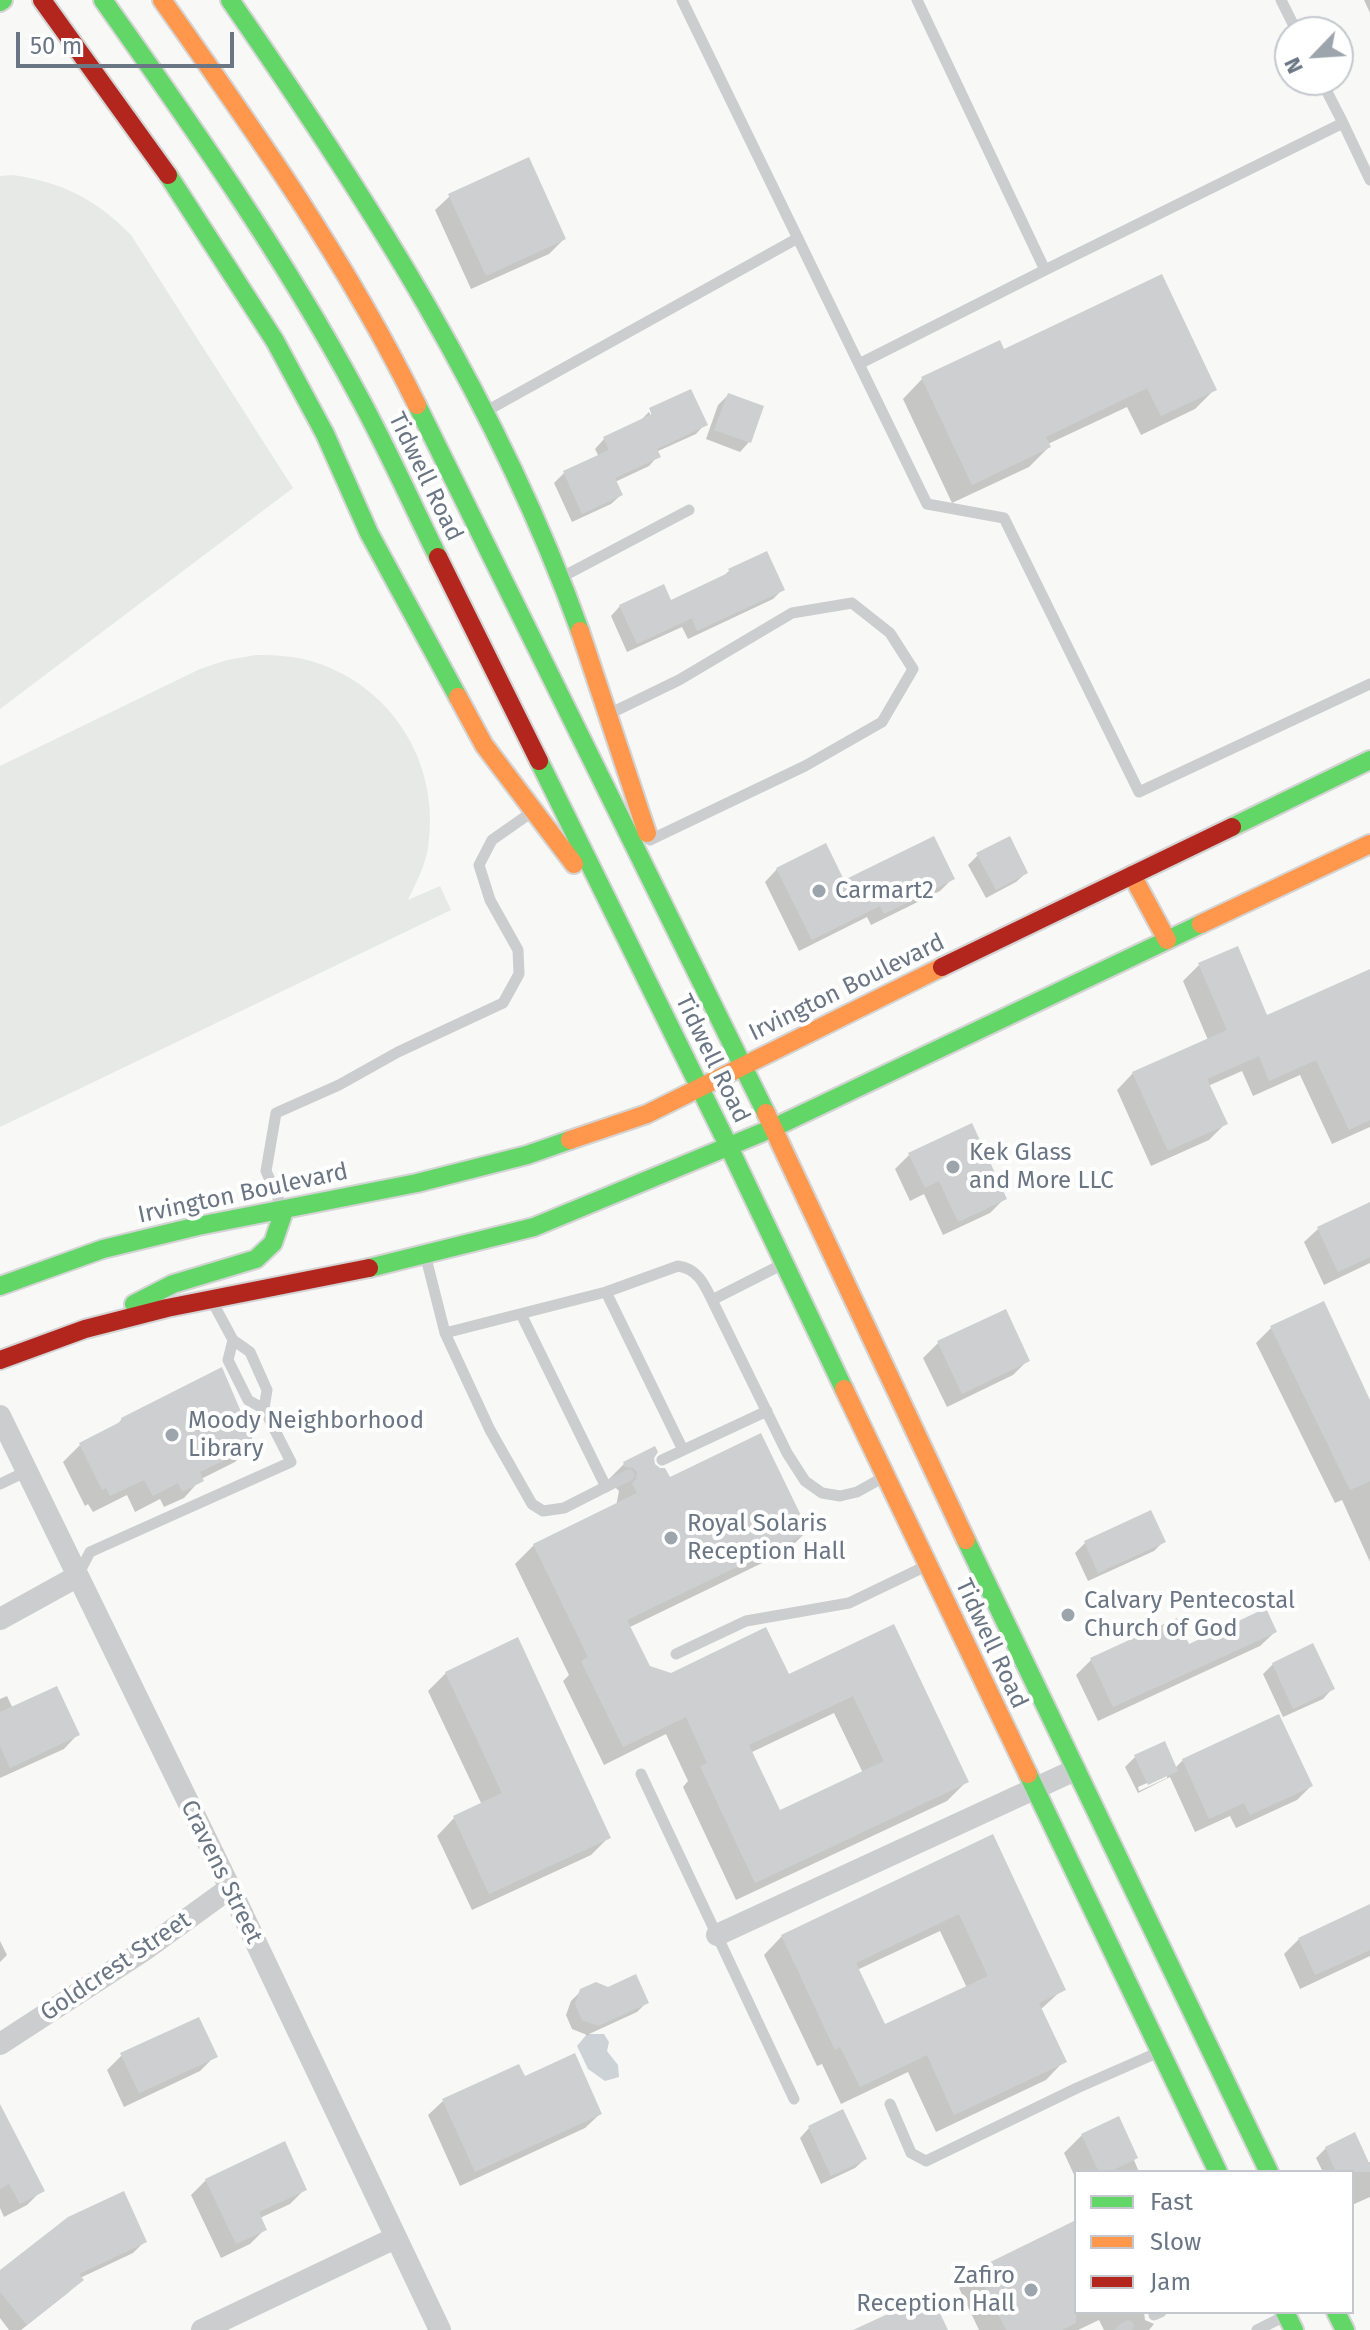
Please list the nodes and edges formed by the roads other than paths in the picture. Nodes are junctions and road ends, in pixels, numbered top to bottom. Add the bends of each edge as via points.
1 (42, 0) edge
2 (103, 0) edge
3 (230, 0) edge
4 (682, 0) edge
5 (917, 0) edge
6 (163, 1) edge
7 (81, 25) dead end
8 (78, 52) junction
9 (1329, 96) edge
10 (1343, 123) junction
11 (1370, 180) edge
12 (798, 238) junction
13 (1045, 270) junction
14 (859, 364) junction
15 (486, 411) junction
16 (689, 510) dead end
17 (561, 577) junction
18 (1370, 684) edge
19 (611, 714) junction
20 (1370, 760) edge
21 (534, 811) junction
22 (649, 840) junction
23 (1370, 844) edge
24 (1132, 875) junction
25 (618, 922) junction
26 (675, 923) junction
27 (1167, 940) junction
28 (744, 1065) junction
29 (699, 1087) junction
30 (773, 1128) junction
31 (729, 1147) junction
32 (284, 1211) junction
33 (425, 1255) junction
34 (784, 1264) junction
35 (0, 1286) edge
36 (606, 1292) junction
37 (211, 1300) junction
38 (712, 1300) junction
39 (521, 1314) junction
40 (85, 1329) junction
41 (445, 1333) junction
42 (233, 1340) junction
43 (0, 1360) edge
44 (264, 1409) junction
45 (767, 1411) junction
46 (0, 1416) edge
47 (683, 1450) junction
48 (662, 1460) dead end
49 (27, 1471) junction
50 (629, 1475) dead end
51 (885, 1477) junction
52 (0, 1484) edge
53 (915, 1486) junction
54 (606, 1487) junction
55 (927, 1566) junction
56 (78, 1576) junction
57 (0, 1619) edge
58 (676, 1654) dead end
59 (1075, 1770) junction
60 (641, 1774) dead end
61 (1033, 1790) junction
62 (230, 1888) junction
63 (717, 1935) junction
64 (0, 2044) edge
65 (1160, 2052) junction
66 (794, 2099) dead end
67 (890, 2104) dead end
68 (1217, 2170) edge
69 (1268, 2170) edge
70 (395, 2238) junction
71 (1288, 2319) edge
72 (202, 2330) edge
73 (440, 2330) edge
74 (1257, 2330) edge

1 - 8 main road
2 - 25 main road, Tidwell Road via 208,148 358,394
3 - 15 main road via 299,98
4 - 12 lane
5 - 13 lane
6 - 26 main road, Tidwell Road via 256,134 401,372
7 - 8 main road
8 - 21 main road via 179,190 275,341 417,625 484,745
9 - 10 lane
10 - 11 lane
10 - 13 lane
12 - 14 lane
12 - 15 lane
13 - 14 lane
14 - 18 lane via 927,504 1004,518 1139,792
15 - 17 main road
16 - 17 lane
17 - 19 main road
19 - 22 main road
19 - 22 lane via 792,613 852,603 890,633 913,669 882,722 805,766
20 - 24 main road, Irvington Boulevard
21 - 25 main road
21 - 32 lane via 492,840 479,865 490,900 518,950 519,974 503,1003 276,1113 266,1171
22 - 26 main road
23 - 27 main road
24 - 27 main road
24 - 28 main road, Irvington Boulevard
25 - 29 main road, Tidwell Road
26 - 28 main road, Tidwell Road
27 - 30 main road
28 - 29 main road, Irvington Boulevard
28 - 30 main road, Tidwell Road
29 - 31 main road, Tidwell Road
29 - 32 main road, Irvington Boulevard via 647,1114 527,1155
30 - 31 main road
30 - 53 main road, Tidwell Road via 888,1378
31 - 33 main road via 534,1227
31 - 34 main road, Tidwell Road
32 - 35 main road, Irvington Boulevard via 103,1249
32 - 40 main road via 273,1243 256,1259 173,1284
33 - 37 main road
33 - 41 lane
34 - 38 lane
34 - 51 main road, Tidwell Road
36 - 38 lane via 678,1266 699,1276
36 - 39 lane
36 - 47 lane
37 - 40 main road
37 - 42 lane
38 - 45 lane
39 - 41 lane
39 - 54 lane
40 - 43 main road
41 - 54 lane via 532,1504 543,1511 564,1508
42 - 44 lane via 250,1352 267,1390
42 - 44 lane via 228,1360 248,1400
44 - 56 lane via 291,1462 90,1552
45 - 47 lane
45 - 51 lane via 805,1481 822,1493 857,1492
46 - 49 street, Cravens Street
47 - 48 lane
49 - 52 lane
49 - 56 street, Cravens Street
50 - 54 lane
51 - 53 main road, Tidwell Road
53 - 55 main road, Tidwell Road
53 - 59 main road, Tidwell Road
55 - 58 lane via 849,1603 746,1621
55 - 61 main road, Tidwell Road
56 - 57 street
56 - 62 street, Cravens Street
59 - 61 street
59 - 69 main road, Tidwell Road
60 - 63 lane
61 - 63 street
61 - 65 main road, Tidwell Road
62 - 64 street, Goldcrest Street
62 - 70 street, Cravens Street
63 - 66 lane
65 - 67 lane via 926,2161 911,2153
65 - 68 main road, Tidwell Road
70 - 72 street
70 - 73 street, Cravens Street
71 - 74 lane

